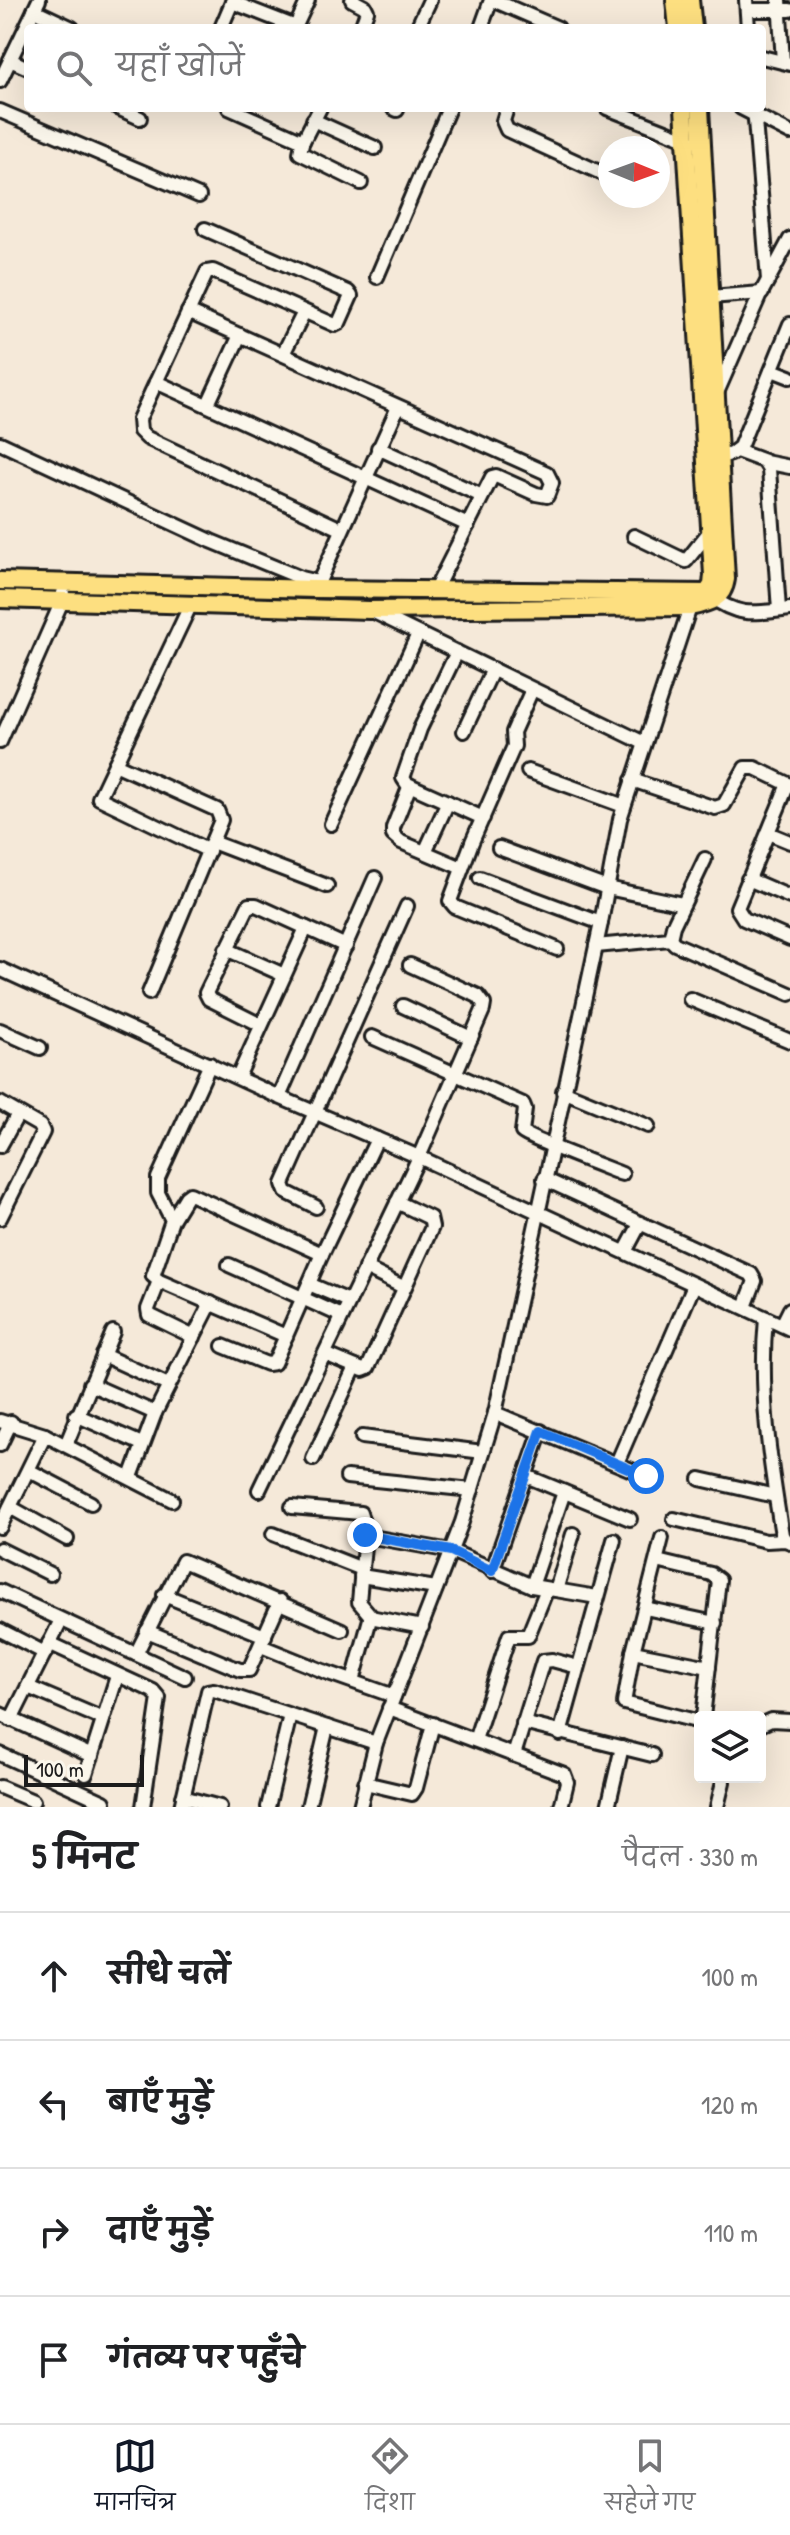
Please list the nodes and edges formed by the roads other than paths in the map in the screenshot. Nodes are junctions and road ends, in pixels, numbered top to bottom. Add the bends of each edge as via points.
1 (308, 0) edge
2 (352, 0) edge
3 (430, 0) edge
4 (492, 0) edge
5 (675, 0) edge
6 (690, 0) edge
7 (232, 1) edge
8 (36, 5) edge
9 (747, 5) edge
10 (783, 7) edge
11 (27, 24) edge
12 (66, 24) edge
13 (223, 24) edge
14 (287, 24) edge
15 (298, 24) edge
16 (362, 24) edge
17 (419, 24) edge
18 (483, 24) edge
19 (549, 24) edge
20 (678, 24) edge
21 (693, 24) edge
22 (24, 30) edge
23 (766, 58) edge
24 (10, 60) junction
25 (786, 63) edge
26 (24, 66) edge
27 (0, 81) edge
28 (0, 111) edge
29 (127, 112) edge
30 (238, 112) edge
31 (447, 112) edge
32 (506, 112) edge
33 (618, 112) edge
34 (685, 112) edge
35 (699, 112) edge
36 (754, 112) edge
37 (756, 112) edge
38 (316, 114) edge
39 (140, 118) dead end
40 (790, 133) edge
41 (303, 141) junction
42 (694, 141) junction
43 (375, 148) dead end
44 (598, 172) edge
45 (361, 183) dead end
46 (199, 196) dead end
47 (205, 229) dead end
48 (790, 239) edge
49 (377, 277) dead end
50 (769, 280) junction
51 (762, 293) junction
52 (710, 297) junction
53 (188, 312) junction
54 (304, 312) junction
55 (790, 324) edge
56 (240, 335) junction
57 (283, 354) junction
58 (772, 370) junction
59 (790, 377) edge
60 (708, 379) junction
61 (156, 382) junction
62 (716, 396) junction
63 (208, 404) junction
64 (398, 407) junction
65 (0, 443) edge
66 (378, 448) junction
67 (737, 451) junction
68 (720, 457) junction
69 (765, 462) junction
70 (790, 467) edge
71 (365, 477) junction
72 (482, 496) junction
73 (468, 525) junction
74 (341, 529) junction
75 (710, 531) junction
76 (634, 536) dead end
77 (0, 581) edge
78 (64, 582) junction
79 (317, 585) junction
80 (340, 589) junction
81 (435, 590) junction
82 (711, 596) junction
83 (0, 599) edge
84 (62, 601) junction
85 (191, 604) junction
86 (690, 607) junction
87 (340, 609) junction
88 (369, 610) junction
89 (785, 610) edge
90 (418, 634) junction
91 (457, 652) junction
92 (493, 669) junction
93 (530, 690) junction
94 (6, 711) edge
95 (464, 731) dead end
96 (0, 742) edge
97 (644, 743) junction
98 (115, 764) junction
99 (528, 771) dead end
100 (632, 780) junction
101 (410, 785) junction
102 (789, 785) edge
103 (448, 802) junction
104 (624, 806) junction
105 (483, 818) junction
106 (331, 824) dead end
107 (768, 833) junction
108 (790, 842) edge
109 (210, 847) junction
110 (499, 848) dead end
111 (425, 852) junction
112 (705, 859) dead end
113 (462, 868) junction
114 (375, 878) dead end
115 (480, 878) dead end
116 (748, 879) junction
117 (327, 886) dead end
118 (607, 888) junction
119 (790, 897) edge
120 (683, 904) junction
121 (407, 906) dead end
122 (601, 923) junction
123 (306, 928) junction
124 (670, 939) junction
125 (790, 939) edge
126 (346, 946) junction
127 (596, 946) junction
128 (226, 949) junction
129 (557, 949) dead end
130 (410, 965) dead end
131 (0, 969) edge
132 (284, 975) junction
133 (149, 993) dead end
134 (790, 994) edge
135 (690, 999) dead end
136 (403, 1006) dead end
137 (261, 1025) junction
138 (0, 1030) edge
139 (372, 1037) dead end
140 (471, 1038) junction
141 (790, 1041) edge
142 (40, 1048) dead end
143 (210, 1064) junction
144 (455, 1075) junction
145 (238, 1077) junction
146 (563, 1091) junction
147 (279, 1097) junction
148 (0, 1103) edge
149 (313, 1112) junction
150 (18, 1114) junction
151 (648, 1126) dead end
152 (377, 1139) junction
153 (551, 1144) junction
154 (0, 1146) edge
155 (419, 1157) junction
156 (622, 1174) dead end
157 (544, 1179) junction
158 (397, 1202) junction
159 (316, 1207) dead end
160 (537, 1213) junction
161 (0, 1218) edge
162 (172, 1220) junction
163 (640, 1224) junction
164 (625, 1252) junction
165 (322, 1254) junction
166 (229, 1265) dead end
167 (365, 1268) junction
168 (159, 1281) junction
169 (309, 1284) junction
170 (694, 1285) junction
171 (403, 1287) junction
172 (302, 1299) junction
173 (349, 1301) junction
174 (211, 1303) junction
175 (745, 1307) junction
176 (790, 1309) edge
177 (342, 1316) junction
178 (766, 1318) junction
179 (786, 1327) edge
180 (113, 1332) dead end
181 (286, 1336) junction
182 (194, 1337) junction
183 (223, 1346) dead end
184 (325, 1354) junction
185 (103, 1355) junction
186 (355, 1367) junction
187 (90, 1384) junction
188 (168, 1385) junction
189 (155, 1413) junction
190 (495, 1413) junction
191 (76, 1415) junction
192 (6, 1422) edge
193 (541, 1431) junction
194 (45, 1435) junction
195 (362, 1437) dead end
196 (142, 1444) junction
197 (0, 1445) edge
198 (66, 1445) junction
199 (483, 1452) junction
200 (313, 1459) dead end
201 (617, 1463) junction
202 (30, 1471) junction
203 (526, 1476) junction
204 (646, 1476) dead end
205 (131, 1477) junction
206 (347, 1477) dead end
207 (700, 1479) dead end
208 (259, 1490) dead end
209 (472, 1490) junction
210 (564, 1492) junction
211 (775, 1496) junction
212 (172, 1500) dead end
213 (91, 1503) dead end
214 (10, 1507) junction
215 (292, 1507) dead end
216 (630, 1519) dead end
217 (674, 1519) dead end
218 (0, 1527) edge
219 (273, 1534) dead end
220 (573, 1534) dead end
221 (365, 1535) junction
222 (662, 1538) dead end
223 (67, 1539) dead end
224 (614, 1540) dead end
225 (787, 1541) edge
226 (0, 1549) edge
227 (451, 1551) junction
228 (657, 1561) junction
229 (492, 1571) junction
230 (362, 1573) junction
231 (50, 1574) dead end
232 (532, 1586) junction
233 (436, 1588) junction
234 (552, 1590) junction
235 (0, 1591) edge
236 (164, 1595) junction
237 (597, 1597) junction
238 (280, 1601) junction
239 (645, 1608) junction
240 (370, 1617) junction
241 (61, 1620) junction
242 (715, 1623) junction
243 (422, 1627) junction
244 (342, 1630) dead end
245 (147, 1631) junction
246 (2, 1635) edge
247 (263, 1641) junction
248 (47, 1648) junction
249 (633, 1652) junction
250 (136, 1654) junction
251 (578, 1667) junction
252 (709, 1667) junction
253 (117, 1676) junction
254 (185, 1677) dead end
255 (353, 1681) junction
256 (28, 1687) junction
257 (391, 1702) junction
258 (702, 1711) edge
259 (290, 1715) junction
260 (6, 1717) edge
261 (694, 1718) edge
262 (103, 1719) junction
263 (790, 1721) edge
264 (766, 1722) edge
265 (523, 1723) junction
266 (433, 1724) junction
267 (327, 1727) junction
268 (560, 1734) junction
269 (475, 1740) junction
270 (376, 1743) junction
271 (622, 1747) junction
272 (0, 1754) edge
273 (514, 1755) junction
274 (652, 1755) dead end
275 (92, 1756) junction
276 (86, 1774) dead end
277 (365, 1783) junction
278 (723, 1783) edge
279 (0, 1787) edge
280 (33, 1801) dead end
281 (104, 1802) dead end
282 (182, 1802) edge
283 (143, 1807) edge
284 (220, 1807) edge
285 (268, 1807) edge
286 (308, 1807) edge
287 (360, 1807) edge
288 (561, 1807) edge
289 (608, 1807) edge
290 (717, 1807) edge

1 - 15 street
2 - 16 street via 367,11
3 - 17 street
4 - 18 street
4 - 19 street
5 - 20 main road
6 - 21 main road
7 - 13 street
7 - 14 street
8 - 11 street
8 - 12 street
9 - 10 street
10 - 25 street
22 - 24 street
23 - 25 street
24 - 26 street
24 - 27 street
28 - 46 street
29 - 39 street
30 - 41 street
31 - 49 street
32 - 44 street via 507,130
33 - 42 street
34 - 42 main road
35 - 42 main road
36 - 50 street
37 - 40 street
38 - 41 street
38 - 43 street
41 - 45 street via 302,156
42 - 52 main road
42 - 60 main road
47 - 54 street via 350,293 337,324
48 - 50 street
50 - 51 street
51 - 52 street
51 - 62 street
52 - 60 main road
53 - 54 street via 210,271
53 - 56 street
53 - 61 street
54 - 57 street
55 - 58 street
56 - 57 street
56 - 63 street
57 - 64 street
58 - 59 street
58 - 67 street
60 - 62 main road
60 - 75 main road
61 - 63 street
61 - 74 street via 139,419 143,435
62 - 68 main road
63 - 71 street
64 - 66 street
64 - 72 street via 539,469 552,483 549,495 542,496 494,476
65 - 79 street
66 - 71 street
66 - 72 street
67 - 68 street
67 - 69 street
68 - 82 main road via 726,579 723,591
69 - 70 street
69 - 89 street
71 - 73 street
71 - 74 street
72 - 73 street
73 - 81 street
74 - 79 street
75 - 76 street via 686,561
75 - 82 main road
77 - 78 main road
78 - 79 main road
78 - 84 street
79 - 80 main road
80 - 81 main road
80 - 87 main road
81 - 82 main road
82 - 86 main road
82 - 89 street via 735,611
83 - 84 main road
84 - 85 main road
84 - 94 street
85 - 87 main road
85 - 98 street
86 - 88 main road
86 - 97 street
87 - 88 main road
88 - 90 street
90 - 91 street
90 - 106 street
91 - 92 street
91 - 101 street via 408,760 403,778
92 - 93 street
92 - 95 street
93 - 97 street
93 - 105 street via 513,732 514,746
94 - 96 street
97 - 100 street
98 - 109 street via 217,810 221,820
98 - 109 street via 101,791 102,801
99 - 104 street
100 - 102 street via 715,808 724,805 745,768
100 - 104 street
101 - 103 street
101 - 111 street via 393,835
102 - 107 street
103 - 105 street
103 - 111 street
104 - 118 street
105 - 113 street
107 - 108 street
107 - 116 street
109 - 117 street
109 - 133 street
110 - 118 street
111 - 113 street
112 - 120 street
113 - 129 street via 450,896 452,904
114 - 126 street
115 - 122 street
116 - 119 street
116 - 125 street via 737,912
118 - 120 street
118 - 122 street
120 - 124 street
121 - 149 street
122 - 127 street
123 - 126 street
123 - 128 street via 249,905
123 - 132 street
124 - 127 street
124 - 134 street
126 - 147 street
127 - 146 street
128 - 132 street
128 - 137 street via 207,996
130 - 140 street via 482,1000
131 - 143 street
132 - 137 street
135 - 141 street
136 - 140 street
137 - 145 street
138 - 142 street
139 - 144 street
140 - 144 street
143 - 145 street
143 - 162 street via 158,1178 158,1193
144 - 153 street via 523,1104 523,1134
144 - 155 street
145 - 147 street
146 - 151 street
146 - 153 street
147 - 149 street
148 - 150 street
149 - 152 street
149 - 159 street via 283,1189
150 - 154 street
150 - 161 street via 40,1126 43,1135
152 - 155 street
152 - 165 street
153 - 156 street
153 - 157 street
155 - 158 street
155 - 160 street
157 - 160 street
157 - 163 street
158 - 167 street
158 - 171 street via 432,1222
160 - 164 street
160 - 190 street
162 - 165 street via 190,1194
162 - 168 street via 153,1272
163 - 164 street
163 - 175 street via 751,1274 755,1281
164 - 170 street
165 - 169 street
166 - 172 street
167 - 171 street
167 - 173 street
168 - 174 street
168 - 182 street via 149,1315
169 - 172 street
169 - 173 street
170 - 175 street
170 - 201 street
171 - 186 street via 368,1368
172 - 177 street
172 - 181 street
173 - 177 street
174 - 181 street
174 - 182 street
175 - 178 street
176 - 179 street
177 - 184 street
178 - 179 street
178 - 211 street via 765,1401
180 - 185 street
181 - 183 street via 271,1365
182 - 188 street
184 - 186 street
184 - 208 street
185 - 187 street
185 - 188 street
186 - 200 street
187 - 189 street
187 - 191 street
188 - 189 street
189 - 196 street
190 - 193 street
190 - 199 street
191 - 196 street
191 - 198 street
192 - 194 street
192 - 197 street
193 - 201 street
193 - 203 street
194 - 198 street
194 - 202 street
195 - 199 street
196 - 205 street
198 - 205 street
199 - 209 street
201 - 204 street
202 - 213 street
202 - 214 street
203 - 210 street
203 - 229 street
205 - 212 street
206 - 209 street
207 - 211 street
209 - 227 street
210 - 216 street
210 - 232 street
211 - 225 street
214 - 218 street
214 - 223 street
215 - 221 street via 360,1513
217 - 225 street via 766,1541
219 - 230 street
220 - 234 street
221 - 227 street
221 - 230 street
222 - 228 street
224 - 237 street
226 - 231 street
227 - 229 street
227 - 233 street
228 - 239 street
228 - 242 street via 719,1580
229 - 232 street
230 - 233 street
230 - 240 street via 359,1602
232 - 234 street
233 - 243 street
234 - 237 street
234 - 269 street via 528,1636 509,1636
235 - 241 street
236 - 238 street via 179,1564 187,1560
236 - 245 street
236 - 247 street
237 - 251 street
238 - 244 street
238 - 247 street
239 - 242 street
239 - 249 street
240 - 243 street
240 - 255 street
241 - 248 street
241 - 250 street
242 - 252 street
243 - 257 street
245 - 247 street via 244,1670 252,1667
245 - 250 street
246 - 248 street
247 - 255 street
248 - 253 street
248 - 256 street
249 - 252 street
249 - 261 street via 624,1703
250 - 254 street
251 - 265 street via 543,1661
251 - 268 street
252 - 258 street
253 - 262 street
253 - 283 street via 159,1698
255 - 257 street
256 - 260 street
256 - 262 street
257 - 266 street
257 - 270 street
259 - 267 street
259 - 282 street via 208,1691
259 - 285 street
260 - 275 street
262 - 275 street
263 - 264 street
265 - 268 street
265 - 273 street
266 - 269 street
266 - 277 street via 412,1794
267 - 270 street
267 - 286 street
268 - 271 street
269 - 273 street
270 - 277 street
271 - 274 street
271 - 289 street
272 - 281 street
273 - 288 street via 564,1774
275 - 276 street
277 - 287 street
278 - 290 street
279 - 280 street
282 - 284 street

